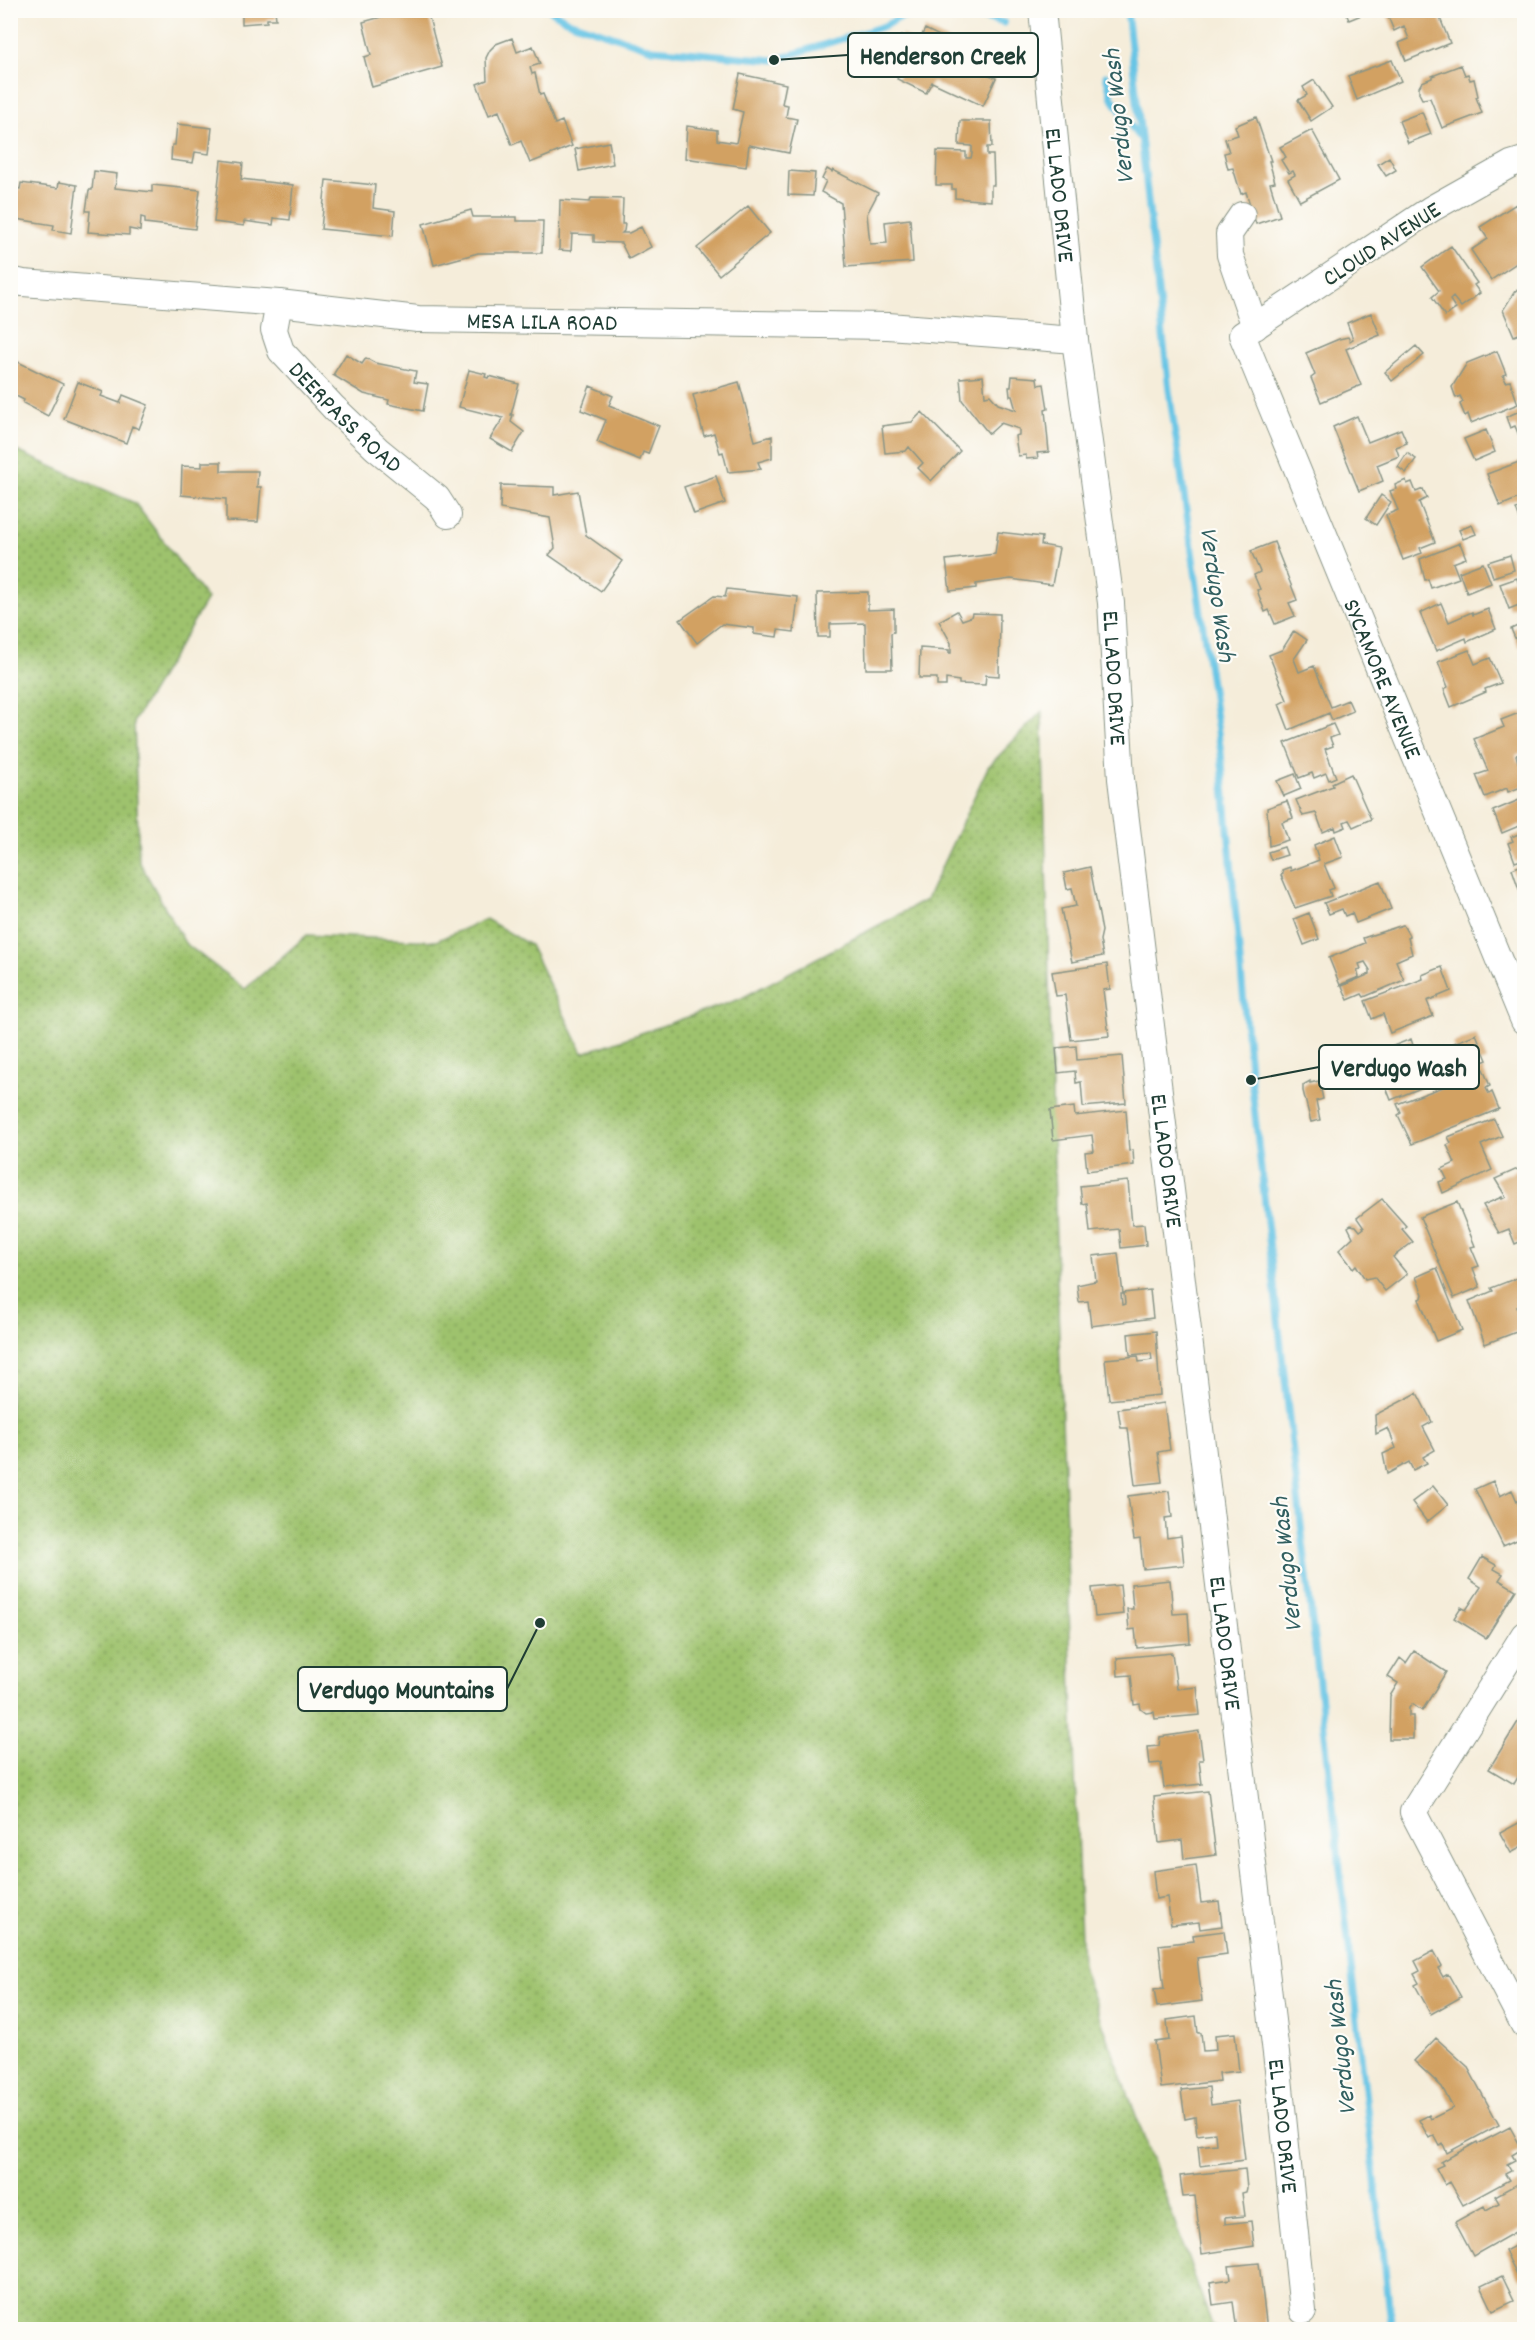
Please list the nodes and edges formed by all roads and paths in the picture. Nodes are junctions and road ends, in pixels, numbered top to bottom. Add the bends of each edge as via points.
1 (1042, 10) edge
2 (1524, 160) edge
3 (1242, 215) dead end
4 (10, 280) edge
5 (279, 303) junction
6 (1249, 331) junction
7 (1075, 340) junction
8 (448, 515) dead end
9 (1524, 1021) edge
10 (1524, 1635) edge
11 (1524, 2025) edge
12 (1303, 2311) dead end

1 - 7 street, EL LADO DRIVE
2 - 6 street, CLOUD AVENUE via 1431,209
3 - 6 street, SYCAMORE AVENUE via 1229,234 1230,255
4 - 5 street, MESA LILA ROAD
5 - 7 street, MESA LILA ROAD via 418,319 888,326
5 - 8 street, DEERPASS ROAD via 274,330 281,351 377,449 437,498
6 - 9 street, SYCAMORE AVENUE
7 - 12 street, EL LADO DRIVE via 1111,603 1121,779 1277,2066
10 - 11 street via 1413,1812

